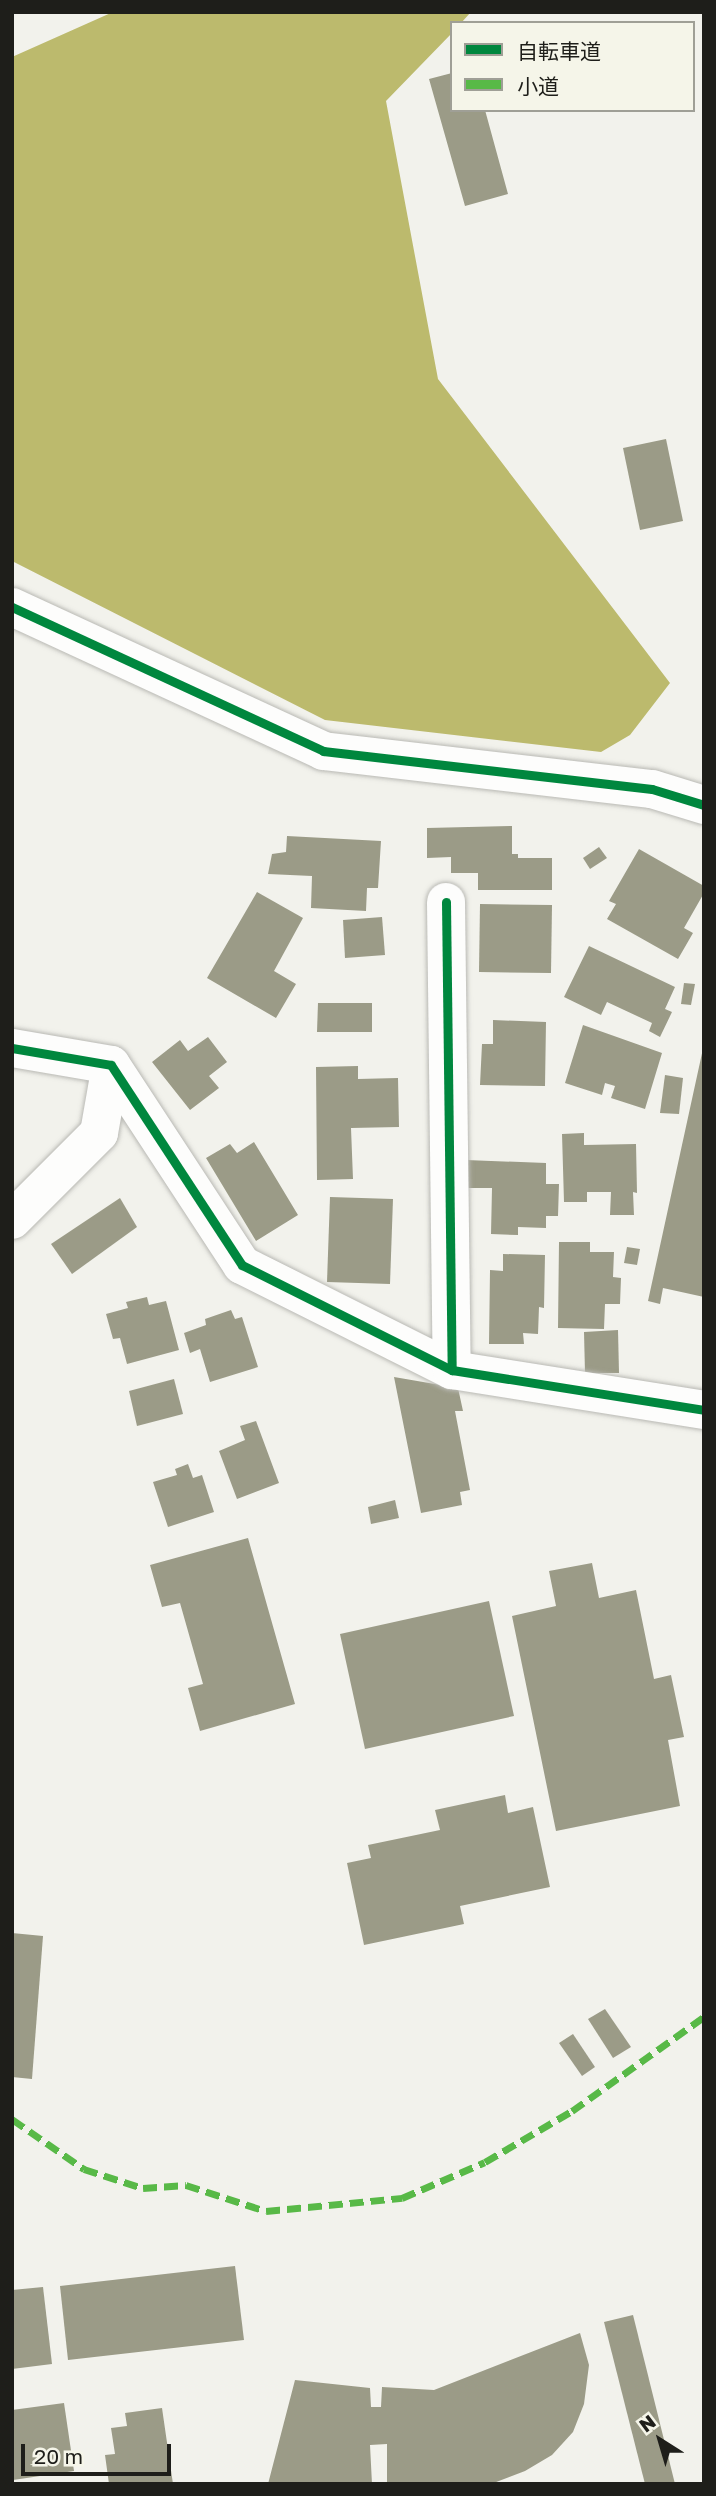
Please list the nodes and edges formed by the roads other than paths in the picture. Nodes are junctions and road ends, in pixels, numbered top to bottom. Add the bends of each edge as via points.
1 (12, 607) edge
2 (704, 805) edge
3 (446, 902) dead end
4 (12, 1048) edge
5 (111, 1065) junction
6 (12, 1220) edge
7 (452, 1370) junction
8 (704, 1410) edge

1 - 2 street via 323,751 652,789
3 - 7 street
4 - 5 street
5 - 6 street via 100,1133
5 - 7 street via 242,1265
7 - 8 street

